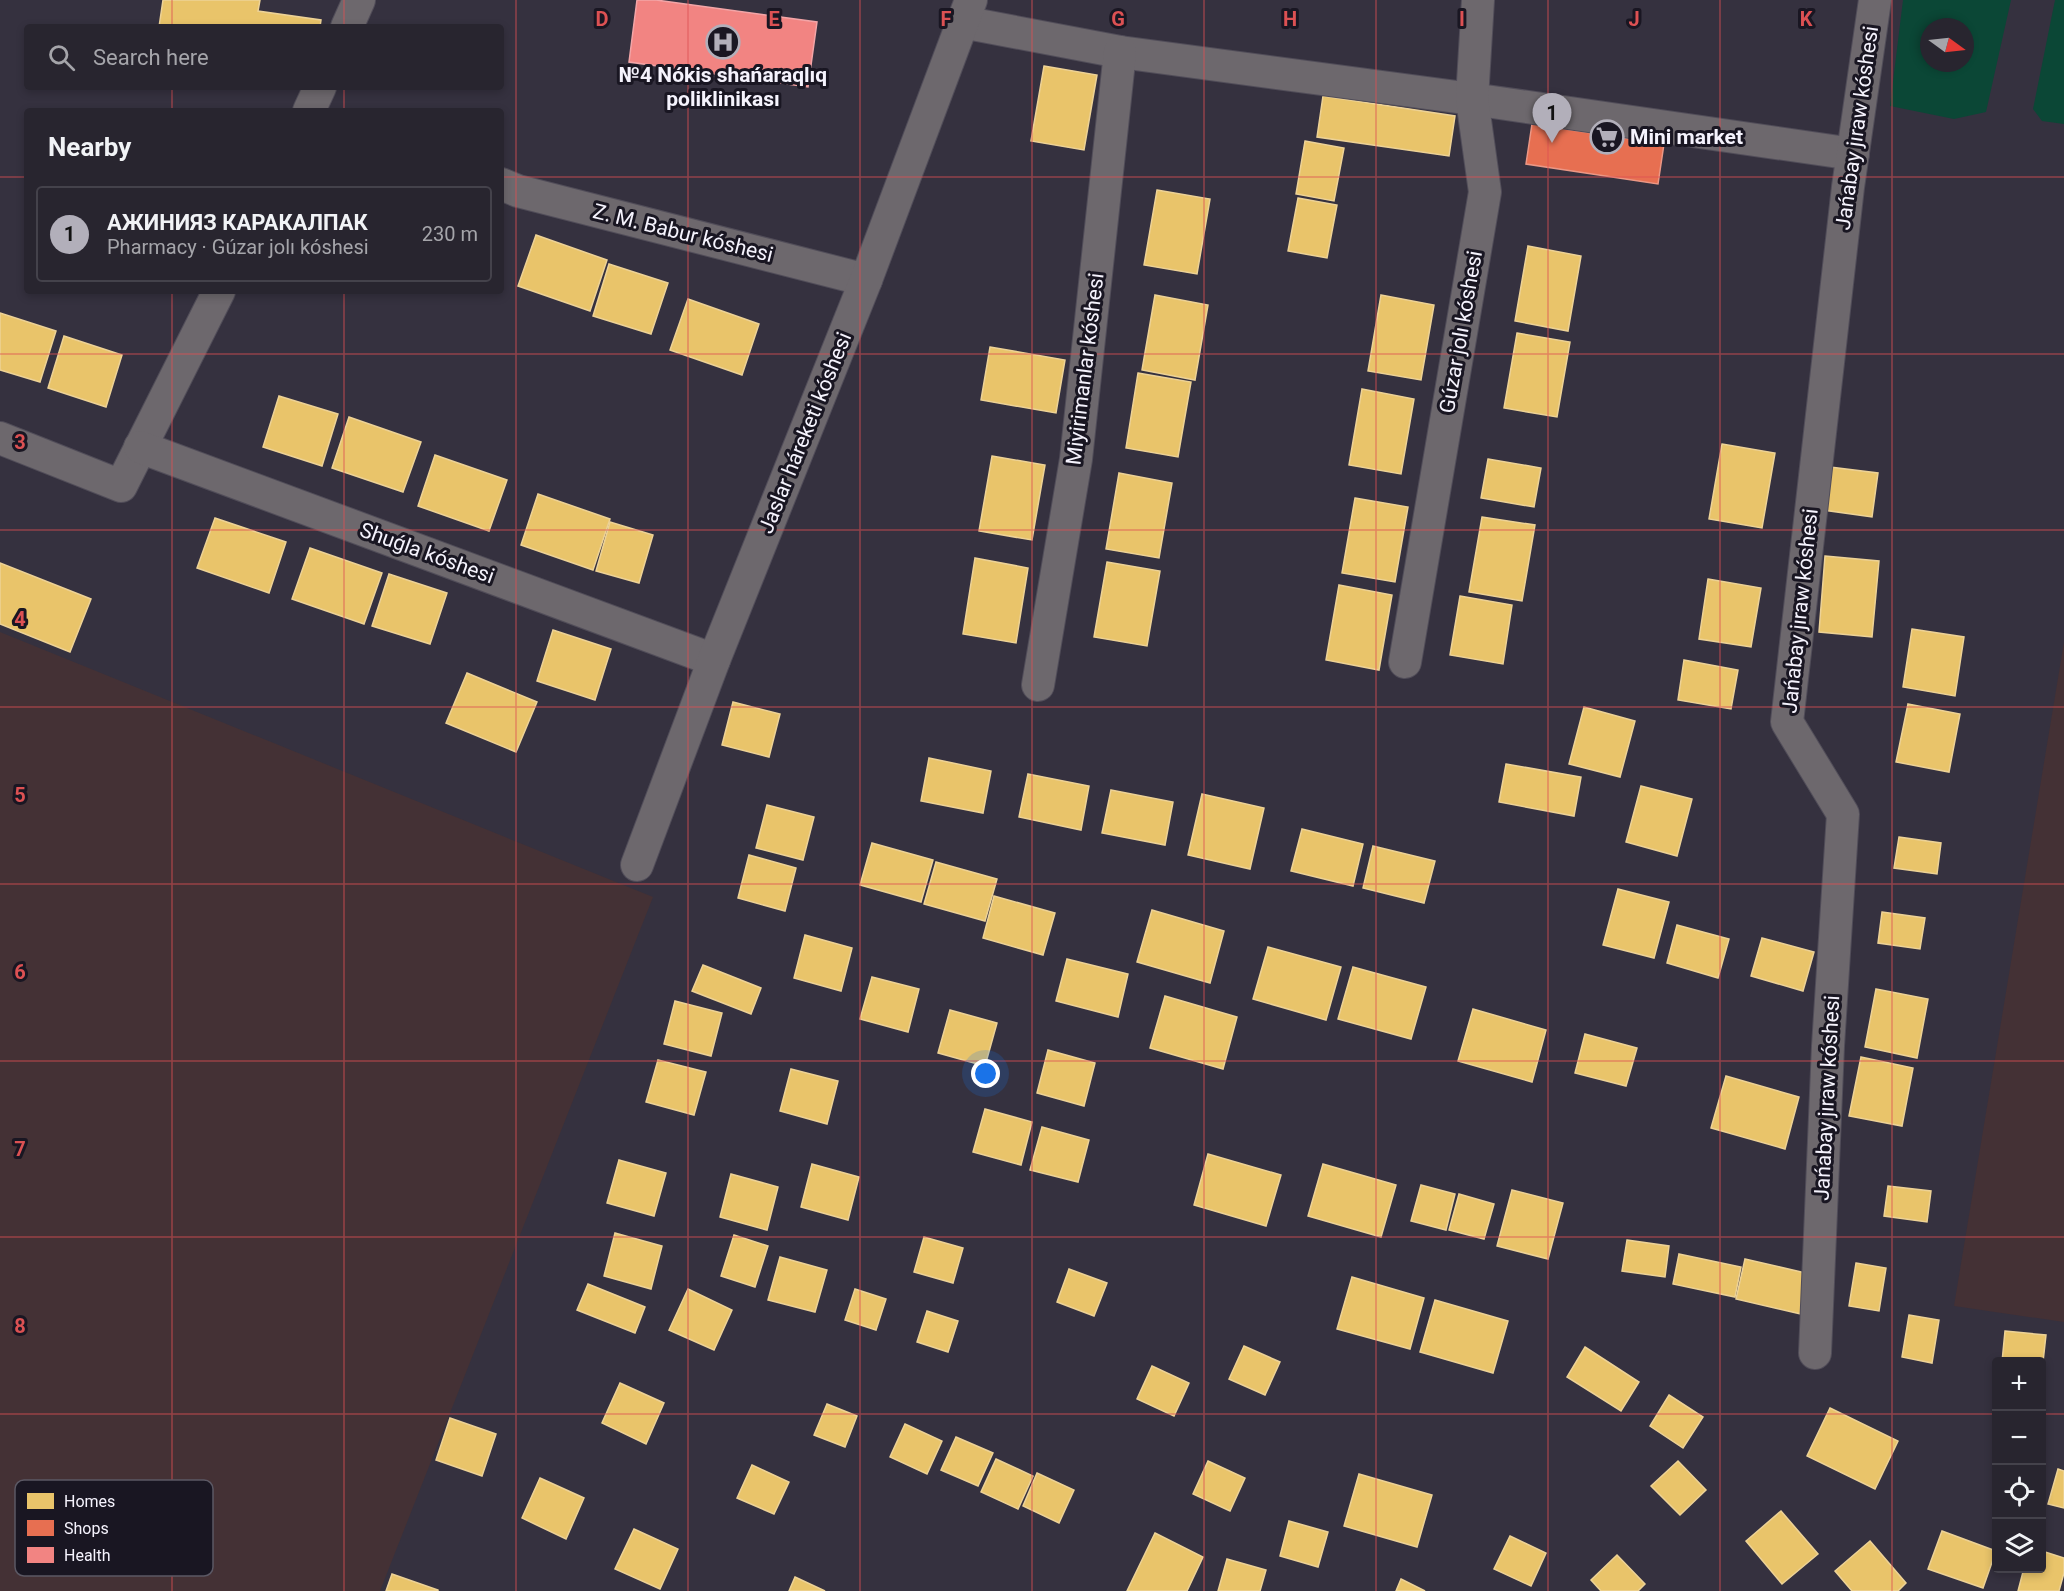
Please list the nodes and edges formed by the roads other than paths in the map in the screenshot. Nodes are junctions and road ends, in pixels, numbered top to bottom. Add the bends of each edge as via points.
1 (359, 0) edge
2 (1478, 0) edge
3 (1875, 0) edge
4 (967, 11) edge
5 (348, 24) edge
6 (1120, 52) junction
7 (1472, 99) junction
8 (1853, 154) junction
9 (504, 185) edge
10 (866, 280) junction
11 (217, 294) edge
12 (0, 438) edge
13 (140, 447) junction
14 (714, 660) junction
15 (1405, 662) dead end
16 (1038, 685) dead end
17 (637, 865) dead end
18 (1815, 1353) dead end

1 - 5 street
2 - 7 street, Gúzar jolı kóshesi
3 - 8 street, Jańabay jıraw kóshesi
4 - 6 street
4 - 10 street, Jaslar háreketi kóshesi
6 - 7 street
6 - 16 street, Miyirimanlar kóshesi via 1076,459
7 - 8 street
7 - 15 street, Gúzar jolı kóshesi via 1485,192
8 - 18 street, Jańabay jıraw kóshesi via 1787,722 1843,814
9 - 10 street, Z. M. Babur kóshesi
10 - 14 street, Jaslar háreketi kóshesi
11 - 13 street
12 - 13 street via 121,486
13 - 14 street, Shuǵla kóshesi
14 - 17 street, Jaslar háreketi kóshesi

